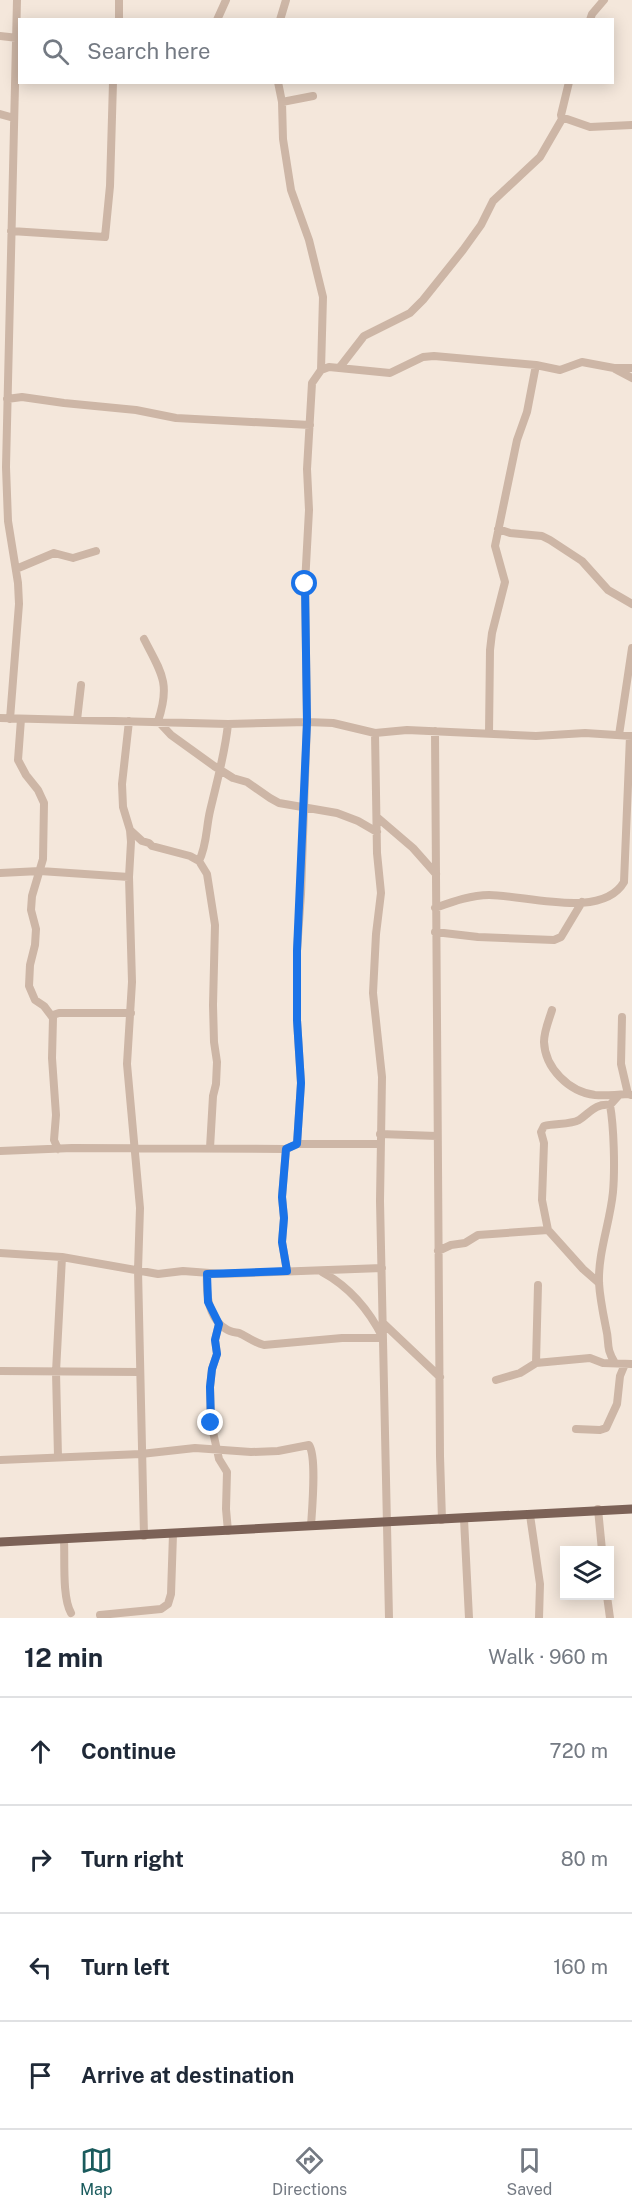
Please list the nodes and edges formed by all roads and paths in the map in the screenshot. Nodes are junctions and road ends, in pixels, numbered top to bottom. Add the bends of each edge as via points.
1 (16, 0) edge
2 (119, 0) edge
3 (226, 0) edge
4 (286, 0) edge
5 (604, 0) edge
6 (119, 18) edge
7 (218, 18) edge
8 (281, 18) edge
9 (591, 18) edge
10 (0, 36) edge
11 (17, 38) edge
12 (113, 84) edge
13 (278, 84) edge
14 (569, 84) edge
15 (313, 96) dead end
16 (282, 102) junction
17 (0, 114) edge
18 (14, 118) junction
19 (562, 119) junction
20 (632, 125) edge
21 (11, 231) junction
22 (536, 365) junction
23 (340, 367) junction
24 (614, 368) junction
25 (632, 368) edge
26 (321, 370) junction
27 (632, 378) edge
28 (4, 382) edge
29 (7, 399) junction
30 (310, 425) junction
31 (3, 436) edge
32 (498, 529) junction
33 (96, 551) dead end
34 (16, 569) junction
35 (632, 602) edge
36 (144, 639) dead end
37 (632, 648) edge
38 (81, 685) dead end
39 (0, 718) edge
40 (10, 719) junction
41 (21, 719) junction
42 (77, 720) junction
43 (129, 720) junction
44 (158, 721) junction
45 (307, 722) junction
46 (228, 724) junction
47 (435, 731) junction
48 (375, 733) junction
49 (489, 733) junction
50 (618, 735) junction
51 (631, 736) edge
52 (221, 771) junction
53 (304, 807) junction
54 (378, 818) junction
55 (130, 830) junction
56 (377, 832) junction
57 (199, 861) junction
58 (40, 872) junction
59 (0, 873) edge
60 (436, 874) junction
61 (129, 878) junction
62 (628, 882) edge
63 (582, 903) junction
64 (435, 908) junction
65 (435, 932) junction
66 (552, 1010) dead end
67 (130, 1013) junction
68 (622, 1017) dead end
69 (53, 1018) junction
70 (619, 1095) junction
71 (630, 1095) edge
72 (609, 1105) junction
73 (380, 1134) junction
74 (437, 1136) junction
75 (297, 1144) junction
76 (380, 1144) junction
77 (135, 1148) junction
78 (210, 1148) junction
79 (58, 1149) junction
80 (286, 1149) junction
81 (0, 1151) edge
82 (548, 1230) junction
83 (438, 1251) junction
84 (0, 1253) edge
85 (62, 1257) junction
86 (382, 1268) junction
87 (138, 1270) junction
88 (287, 1271) junction
89 (321, 1271) junction
90 (207, 1274) junction
91 (599, 1283) junction
92 (538, 1285) dead end
93 (383, 1323) junction
94 (219, 1324) junction
95 (383, 1338) junction
96 (536, 1363) junction
97 (615, 1363) junction
98 (628, 1364) edge
99 (0, 1371) edge
100 (56, 1372) junction
101 (140, 1372) junction
102 (440, 1377) junction
103 (496, 1380) dead end
104 (576, 1429) dead end
105 (218, 1450) junction
106 (141, 1454) junction
107 (58, 1457) junction
108 (0, 1460) edge
109 (598, 1509) junction
110 (632, 1509) edge
111 (530, 1515) junction
112 (464, 1519) junction
113 (442, 1520) junction
114 (387, 1522) junction
115 (311, 1526) junction
116 (228, 1531) junction
117 (173, 1534) junction
118 (144, 1536) junction
119 (64, 1540) junction
120 (0, 1542) edge
121 (602, 1546) edge
122 (608, 1600) edge
123 (72, 1613) dead end
124 (147, 1614) edge
125 (100, 1615) dead end
126 (389, 1618) edge
127 (470, 1618) edge
128 (538, 1618) edge
129 (610, 1618) edge

1 - 11 street
2 - 6 street
3 - 7 street
4 - 8 street
5 - 9 street
10 - 11 street
11 - 18 street
12 - 21 street via 105,237
13 - 16 street
14 - 19 street
15 - 16 street
16 - 26 street via 291,190 323,297
17 - 18 street
18 - 21 street
19 - 20 street via 590,128
19 - 23 street via 540,157 493,201 469,242 423,300 404,316 364,336
21 - 28 street
22 - 23 street via 434,356 423,357 390,373
22 - 24 street via 560,370 582,362
22 - 32 street
23 - 26 street
24 - 25 street
24 - 27 street
26 - 30 street via 312,383
28 - 29 street
29 - 30 street via 22,397 176,418
29 - 31 street
30 - 45 street via 305,584
31 - 34 street via 8,520
32 - 35 street via 550,540 582,561 608,590
32 - 49 street via 495,546 505,582 492,633
33 - 34 street via 73,558 54,554
34 - 40 street via 19,629
36 - 44 street via 164,677 165,700
37 - 50 street
38 - 42 street
39 - 40 street
40 - 41 street
41 - 42 street
41 - 58 street via 18,760 44,803
42 - 43 street
43 - 44 street
43 - 55 street via 122,784
44 - 46 street
44 - 52 street
45 - 46 street
45 - 48 street via 333,723
45 - 53 street
46 - 52 street
47 - 48 street
47 - 49 street
47 - 60 street
48 - 54 street
49 - 50 street
50 - 51 street
51 - 62 street
52 - 53 street via 279,802
52 - 57 street
53 - 56 street via 337,813
53 - 75 street via 297,951 301,1083
54 - 56 street
54 - 60 street
55 - 57 street via 152,846
55 - 61 street
56 - 73 street via 381,893 373,993 381,1077
57 - 78 street via 207,874 215,924 213,1005 217,1062
58 - 59 street
58 - 61 street
58 - 69 street via 32,896 36,929 29,986 35,1000
60 - 64 street
61 - 67 street
62 - 63 street via 615,894
63 - 64 street via 487,895
63 - 65 street via 561,937 554,940
64 - 65 street
65 - 74 street
66 - 70 street via 544,1042 550,1064 576,1089 594,1095
67 - 69 street via 59,1013
67 - 77 street via 127,1064
68 - 71 street via 621,1064
69 - 79 street via 54,1140
70 - 71 street
70 - 72 street
72 - 82 street via 592,1108 578,1121 544,1126 541,1132 542,1200
72 - 91 street via 613,1192
73 - 74 street
73 - 76 street
74 - 83 street
75 - 76 street
75 - 80 street
76 - 86 street
77 - 78 street
77 - 79 street
77 - 87 street via 140,1208
78 - 80 street
79 - 81 street
80 - 88 street via 282,1242
82 - 83 street via 478,1235
82 - 91 street
83 - 102 street
84 - 85 street
85 - 87 street
85 - 100 street
86 - 89 street
86 - 93 street
87 - 90 street
87 - 101 street
88 - 89 street
88 - 90 street
89 - 95 street via 361,1302
90 - 94 street via 208,1302
91 - 97 street via 607,1347
92 - 96 street
93 - 95 street
93 - 102 street
94 - 95 street via 264,1345
94 - 105 street via 210,1387 211,1423
95 - 114 street
96 - 97 street via 590,1358
96 - 103 street
97 - 98 street
98 - 104 street via 620,1376 617,1404 606,1428
99 - 100 street
100 - 101 street
100 - 107 street
101 - 106 street
102 - 113 street
105 - 106 street via 195,1448
105 - 115 street via 312,1447
105 - 116 street via 227,1472
106 - 107 street
106 - 118 street
107 - 108 street
109 - 110 main road
109 - 111 main road
109 - 121 street
111 - 112 main road
111 - 128 street via 540,1584
112 - 113 main road
112 - 127 street
113 - 114 main road
114 - 115 main road
114 - 126 street
115 - 116 main road
116 - 117 main road
117 - 118 main road
117 - 124 street via 168,1604
118 - 119 main road
119 - 120 main road
119 - 123 street via 66,1590
122 - 129 street
124 - 125 street

